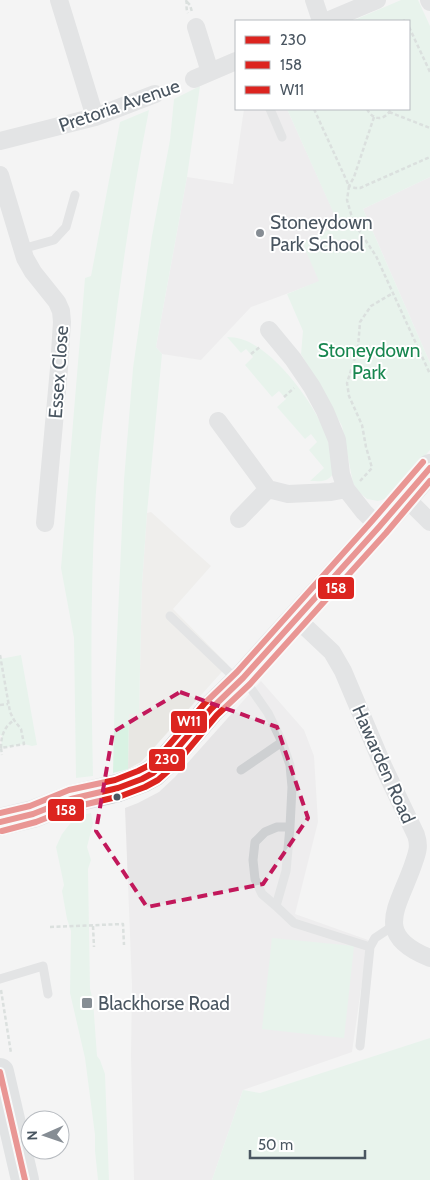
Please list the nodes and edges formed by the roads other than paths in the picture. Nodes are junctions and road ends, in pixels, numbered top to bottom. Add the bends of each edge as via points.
1 (59, 0) edge
2 (314, 0) edge
3 (377, 0) edge
4 (192, 20) road end
5 (321, 20) edge
6 (329, 20) edge
7 (235, 61) edge
8 (155, 94) dead end
9 (270, 110) edge
10 (95, 116) junction
11 (282, 137) dead end
12 (0, 141) edge
13 (0, 175) edge
14 (75, 194) dead end
15 (22, 249) junction
16 (269, 330) dead end
17 (218, 422) dead end
18 (430, 468) edge
19 (268, 489) junction
20 (347, 491) junction
21 (405, 497) junction
22 (240, 519) dead end
23 (430, 522) edge
24 (45, 523) dead end
25 (379, 527) junction
26 (170, 616) dead end
27 (296, 618) junction
28 (241, 680) junction
29 (282, 742) junction
30 (241, 770) dead end
31 (0, 822) edge
32 (290, 827) junction
33 (276, 906) junction
34 (393, 926) junction
35 (370, 947) junction
36 (430, 958) edge
37 (0, 979) edge
38 (48, 994) dead end
39 (360, 1046) dead end
40 (0, 1072) edge
41 (25, 1180) edge

1 - 10 street
2 - 5 street
3 - 6 street
4 - 7 street via 202,76
8 - 10 street, Pretoria Avenue
9 - 11 lane
10 - 12 street, Pretoria Avenue
13 - 15 street, Essex Close
14 - 15 lane via 66,227 54,240
15 - 24 street, Essex Close via 33,272 62,311
16 - 20 street via 293,359 325,411 337,440 341,474
17 - 19 street
18 - 21 main road
19 - 20 street via 288,494
19 - 22 street
20 - 25 street
21 - 23 street
21 - 25 main road
25 - 27 main road
26 - 28 lane
27 - 28 main road
27 - 34 street, Hawarden Road via 332,652 343,671 418,842 416,859
28 - 29 lane via 268,714
28 - 31 main road via 161,765 142,779
29 - 30 lane
29 - 32 lane via 290,764
32 - 33 lane via 286,871
32 - 33 lane via 277,827 265,832 255,842 255,879 262,894
33 - 35 lane via 294,923
34 - 35 lane via 375,938
34 - 36 street via 401,942
35 - 39 lane
37 - 38 lane via 43,966
40 - 41 main road

